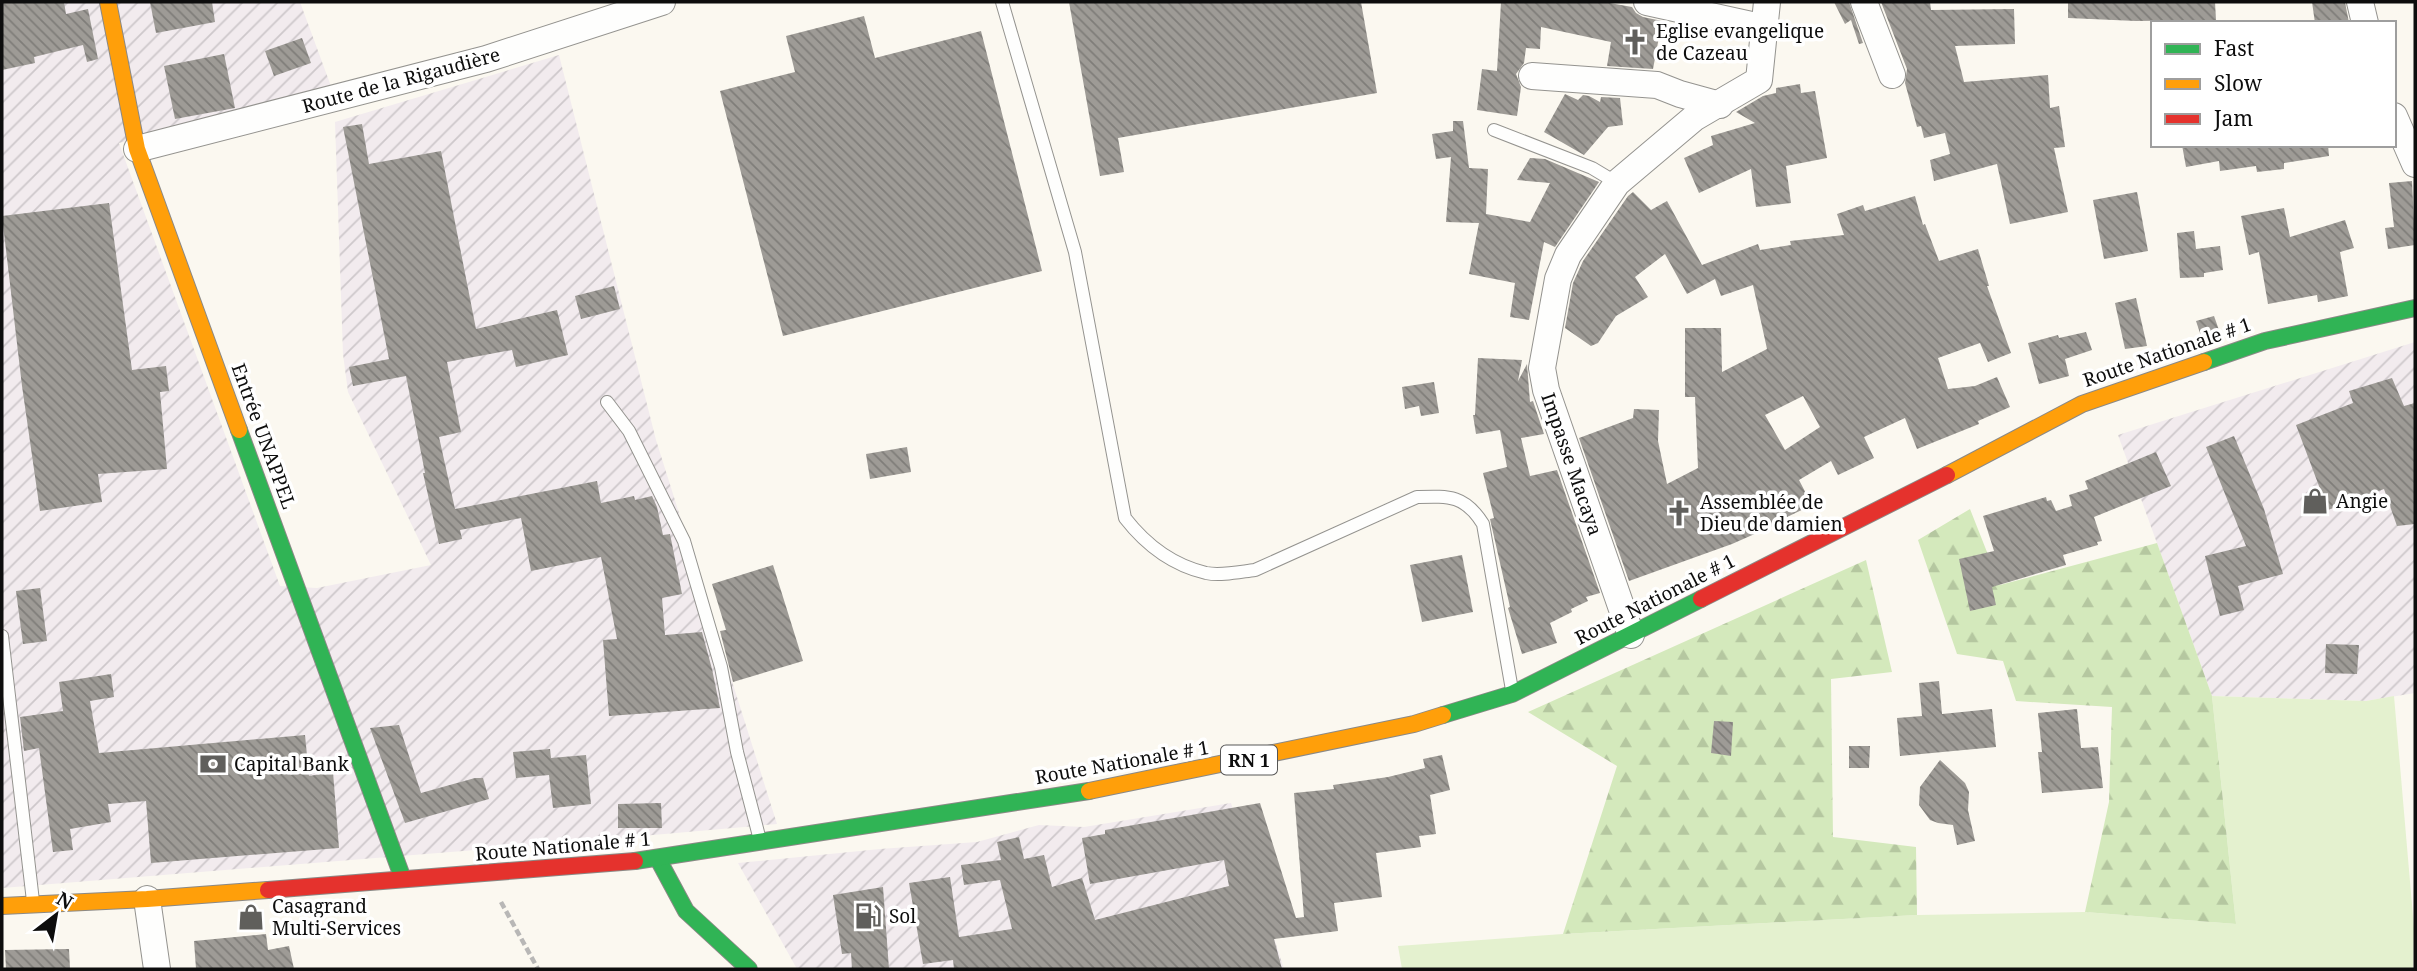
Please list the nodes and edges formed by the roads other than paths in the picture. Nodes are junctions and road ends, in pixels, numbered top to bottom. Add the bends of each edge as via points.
1 (108, 2) edge
2 (662, 2) edge
3 (1002, 2) edge
4 (1647, 2) edge
5 (1864, 2) edge
6 (2360, 2) edge
7 (1766, 15) edge
8 (2365, 21) edge
9 (1892, 75) dead end
10 (1532, 76) dead end
11 (1720, 105) junction
12 (2396, 121) edge
13 (1494, 130) dead end
14 (138, 149) junction
15 (2415, 164) edge
16 (1617, 183) junction
17 (2415, 308) edge
18 (607, 402) dead end
19 (1630, 635) junction
20 (2, 636) edge
21 (1512, 694) junction
22 (761, 844) junction
23 (658, 859) junction
24 (403, 879) junction
25 (147, 899) junction
26 (33, 905) junction
27 (2, 906) edge
28 (157, 969) edge
29 (749, 969) edge

1 - 14 main road, Entrée UNAPPEL
2 - 14 street, Route de la Rigaudière via 486,59
3 - 21 lane via 1075,252 1125,519 1168,559 1206,573 1227,574 1255,570 1417,497 1446,496 1463,501 1483,524
4 - 7 street
5 - 9 street
6 - 8 street
7 - 11 street, Impasse Macaya via 1759,80
10 - 11 street via 1657,85
11 - 16 street, Impasse Macaya via 1694,118
12 - 15 street
13 - 16 lane via 1592,168
14 - 24 main road, Entrée UNAPPEL
16 - 19 street, Impasse Macaya via 1568,255 1558,279 1542,368
17 - 19 main road, Route Nationale # 1 / RN 1 via 2265,341 2082,404
18 - 22 lane via 629,431 684,541 720,667
19 - 21 main road, Route Nationale # 1 / RN 1
20 - 26 lane
21 - 22 main road, Route Nationale # 1 / RN 1 via 1414,724 1122,786
22 - 23 main road, Route Nationale # 1 / RN 1
23 - 24 main road, Route Nationale # 1 / RN 1
23 - 29 main road via 687,911
24 - 25 main road, Route Nationale # 1 / RN 1
25 - 26 main road, Route Nationale # 1 / RN 1
25 - 28 street
26 - 27 main road, Route Nationale # 1 / RN 1

